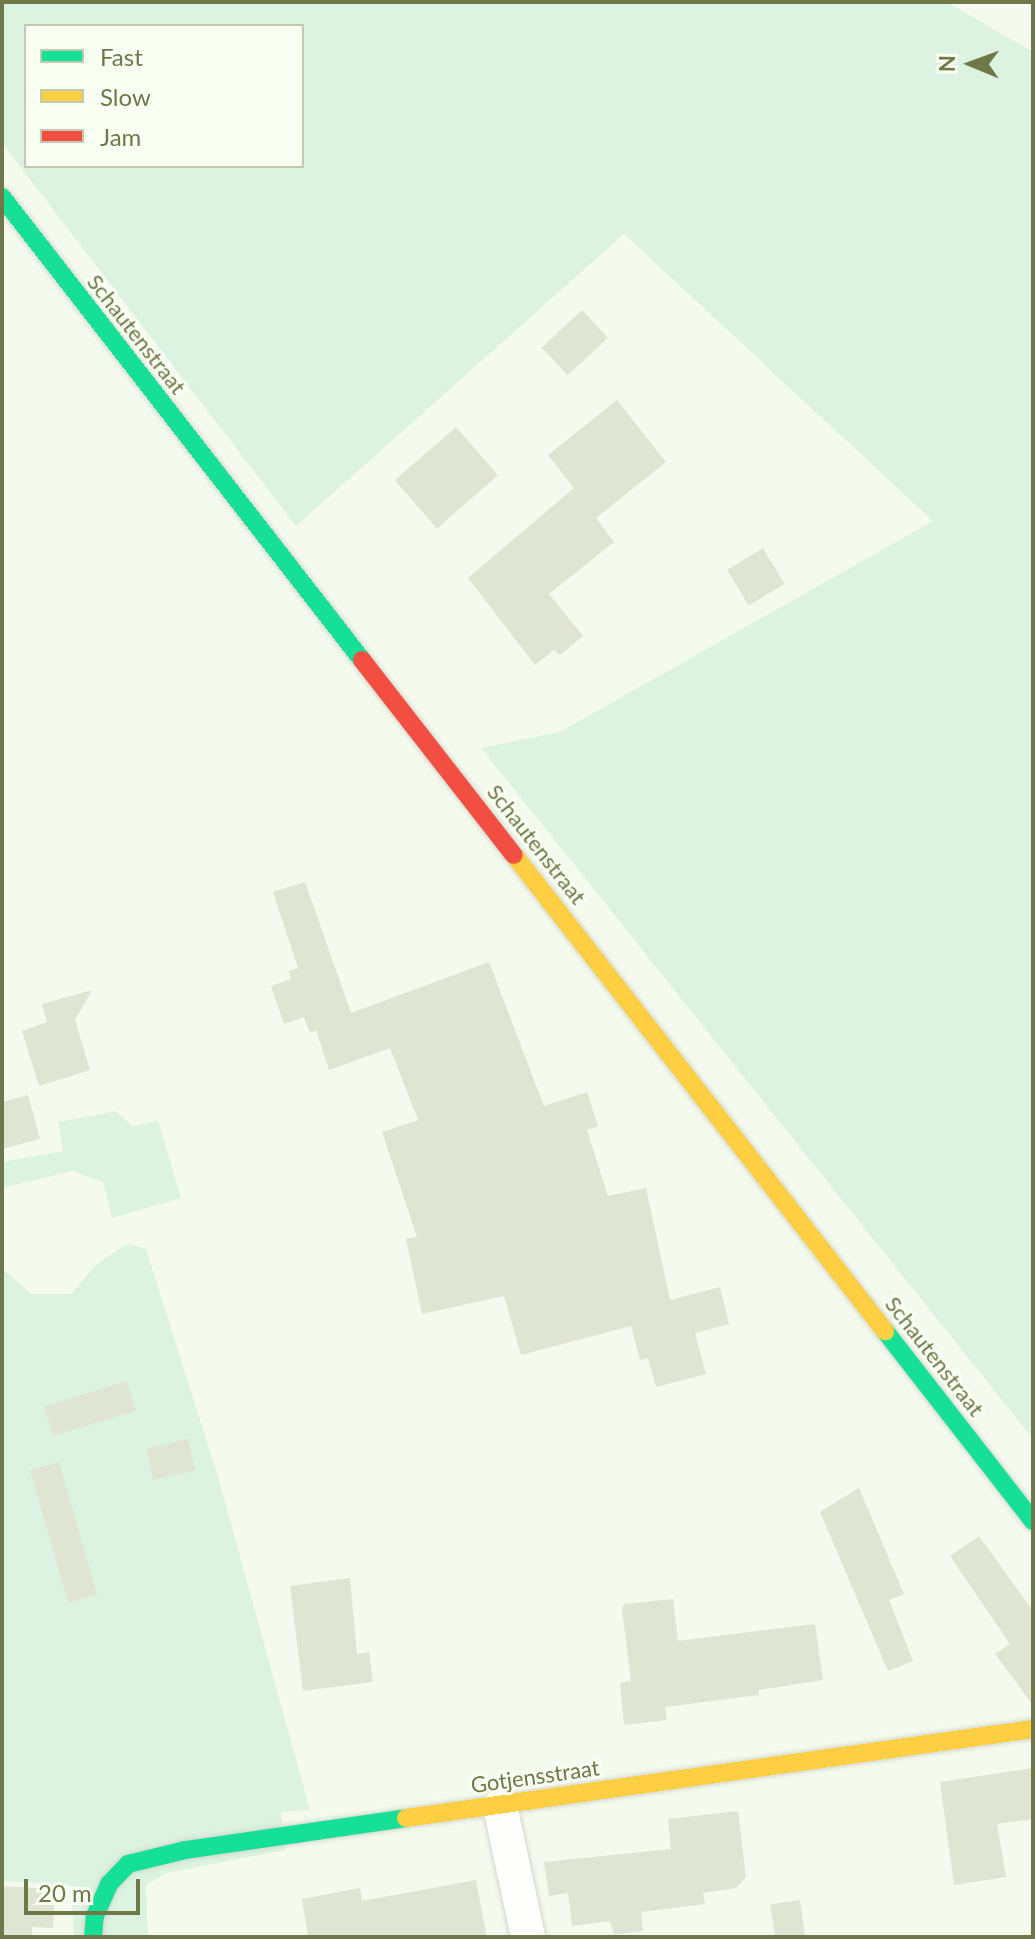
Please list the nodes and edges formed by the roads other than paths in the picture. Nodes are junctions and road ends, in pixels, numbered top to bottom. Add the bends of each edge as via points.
1 (2, 197) edge
2 (1033, 1521) edge
3 (1033, 1729) edge
4 (500, 1806) junction
5 (93, 1937) edge
6 (528, 1937) edge

1 - 2 street, Schautenstraat
3 - 4 street, Gotjensstraat
4 - 5 street, Gotjensstraat via 185,1850 128,1864 109,1884 95,1916
4 - 6 street

